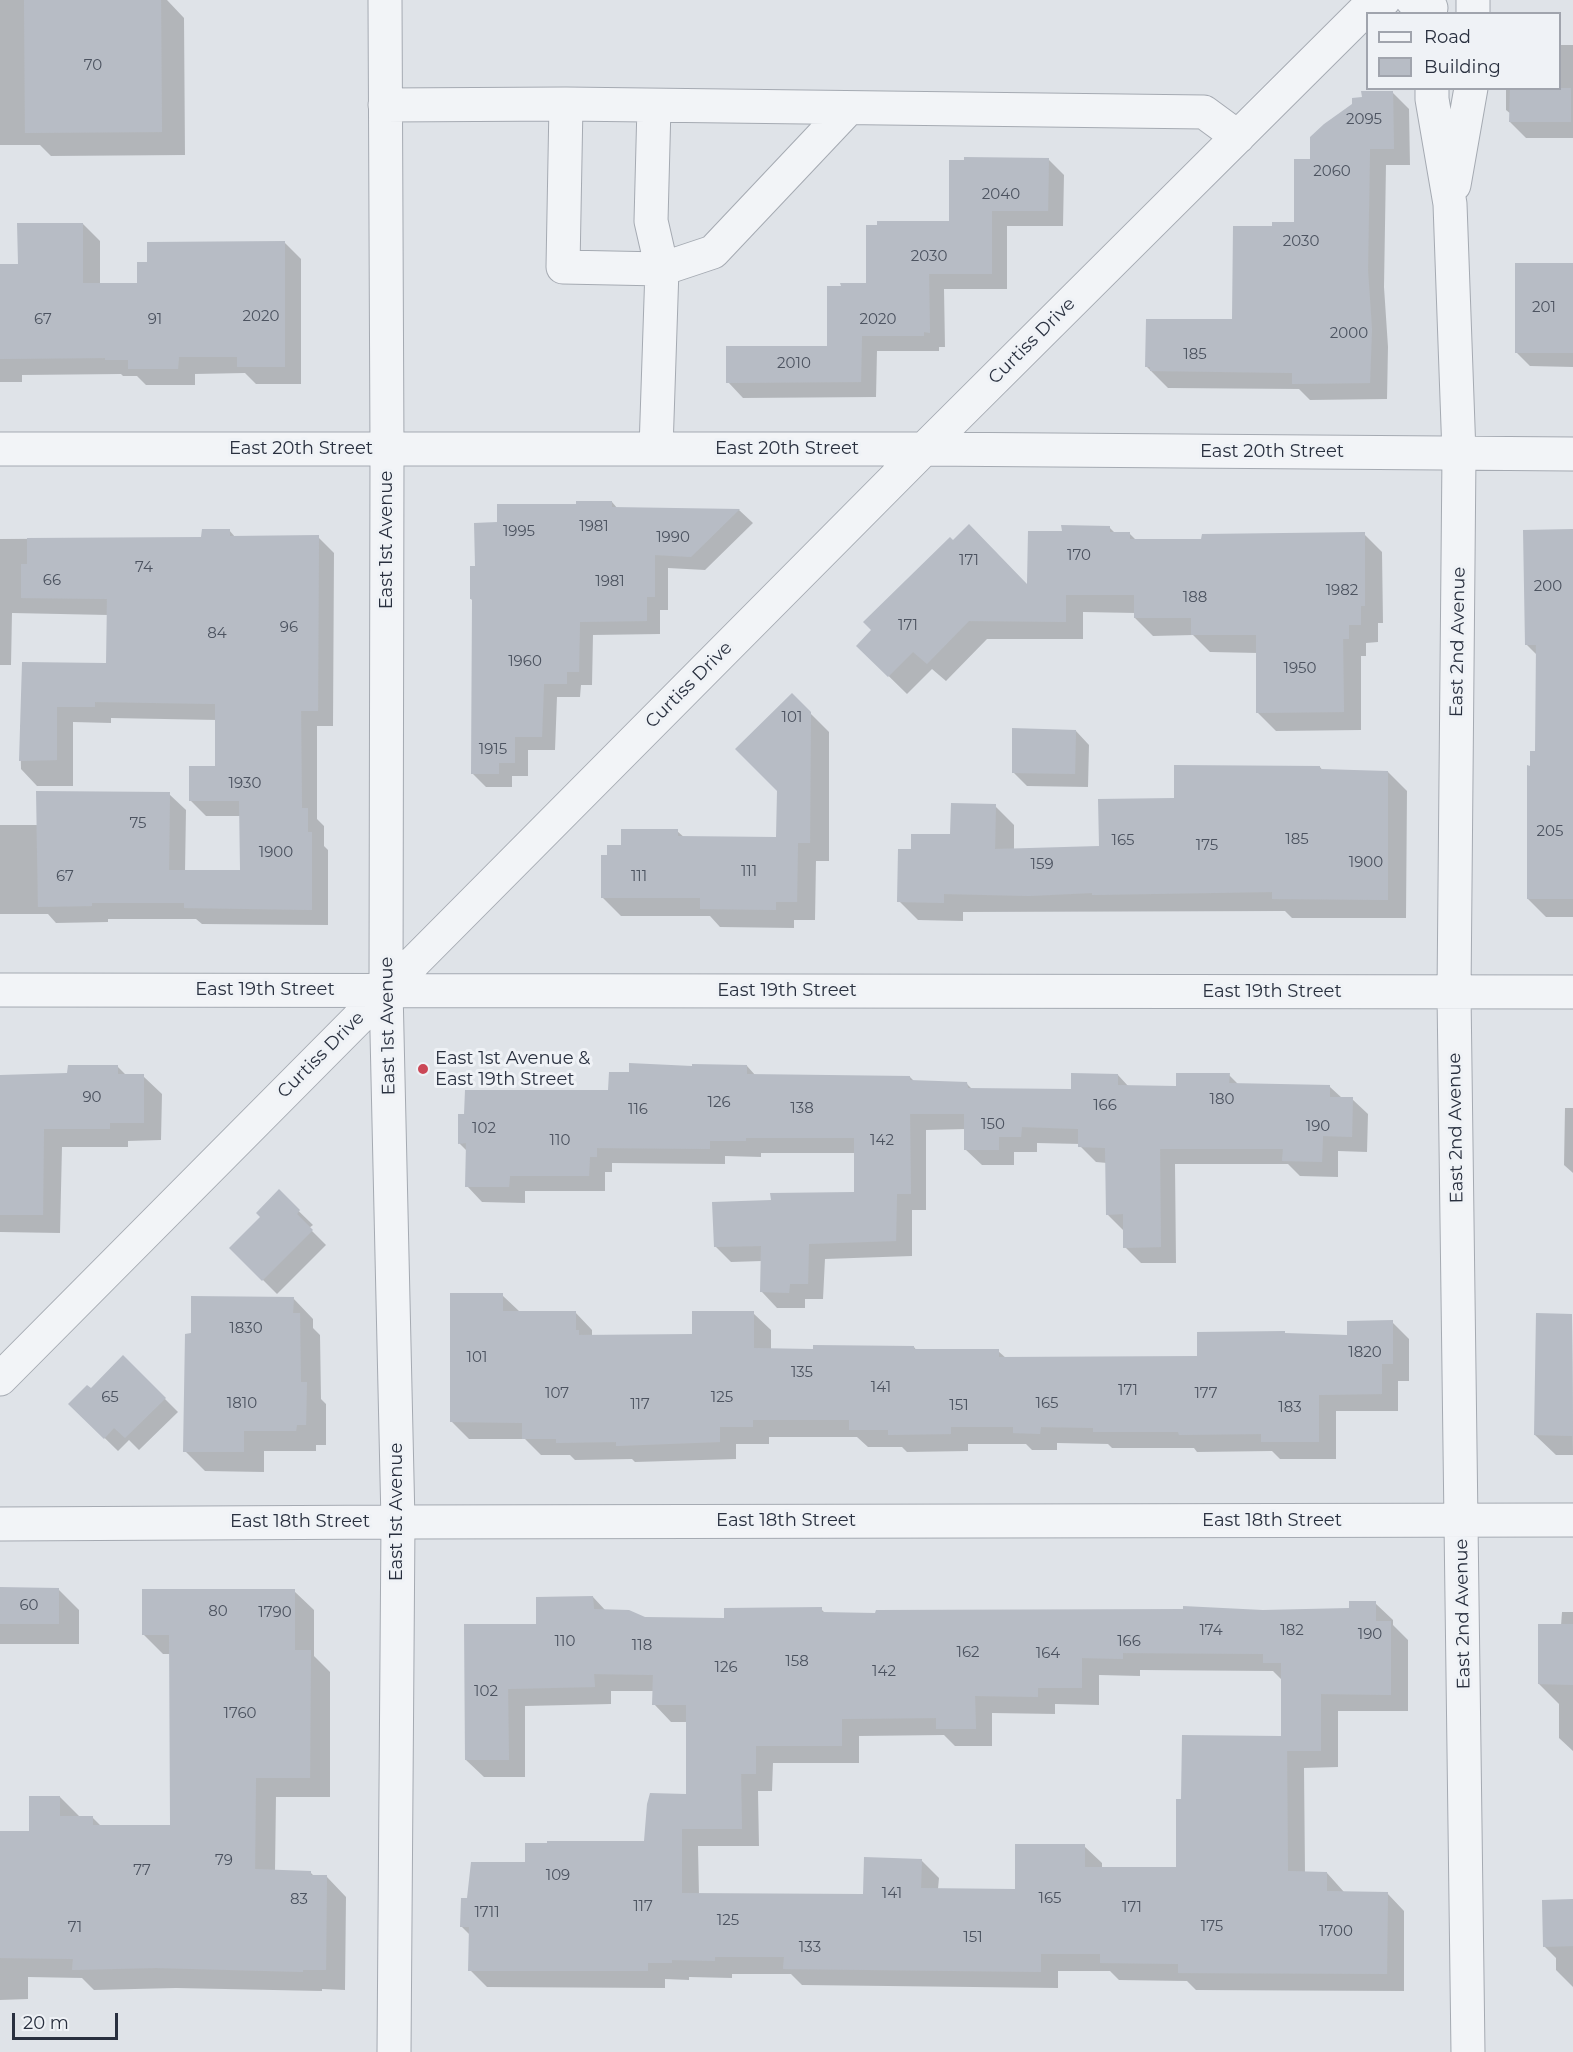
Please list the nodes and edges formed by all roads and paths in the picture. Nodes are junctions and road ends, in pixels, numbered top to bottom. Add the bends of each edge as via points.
1 (385, 0) edge
2 (1384, 0) edge
3 (1431, 90) edge
4 (1471, 90) edge
5 (567, 104) junction
6 (385, 105) junction
7 (654, 106) junction
8 (848, 109) junction
9 (1238, 137) junction
10 (1450, 204) junction
11 (662, 269) junction
12 (0, 449) edge
13 (387, 449) junction
14 (657, 449) junction
15 (924, 449) junction
16 (1459, 454) junction
17 (1573, 454) edge
18 (386, 989) junction
19 (0, 990) edge
20 (1573, 992) edge
21 (1454, 993) junction
22 (0, 1378) edge
23 (1573, 1520) edge
24 (1462, 1521) junction
25 (398, 1522) junction
26 (0, 1524) edge
27 (394, 2052) edge
28 (1468, 2052) edge

1 - 6 street, East 1st Avenue
2 - 9 street, Curtiss Drive via 1372,3
3 - 10 street, East 2nd Avenue
4 - 10 street, East 2nd Avenue
5 - 6 street
5 - 7 street
5 - 11 street via 563,267
6 - 13 street, East 1st Avenue
7 - 8 street
7 - 11 street via 651,221
8 - 9 street via 1204,112
8 - 11 street via 713,252
9 - 15 street, Curtiss Drive
10 - 16 street, East 2nd Avenue
11 - 14 street
12 - 13 street, East 20th Street
13 - 14 street, East 20th Street
13 - 18 street, East 1st Avenue
14 - 15 street, East 20th Street
15 - 16 street, East 20th Street
15 - 18 street, Curtiss Drive
16 - 17 street, East 20th Street
16 - 21 street, East 2nd Avenue
18 - 19 street, East 19th Street
18 - 21 street, East 19th Street
18 - 22 street, Curtiss Drive
18 - 25 street, East 1st Avenue
20 - 21 street, East 19th Street
21 - 24 street, East 2nd Avenue
23 - 24 street, East 18th Street
24 - 25 street, East 18th Street
24 - 28 street, East 2nd Avenue
25 - 26 street, East 18th Street
25 - 27 street, East 1st Avenue

